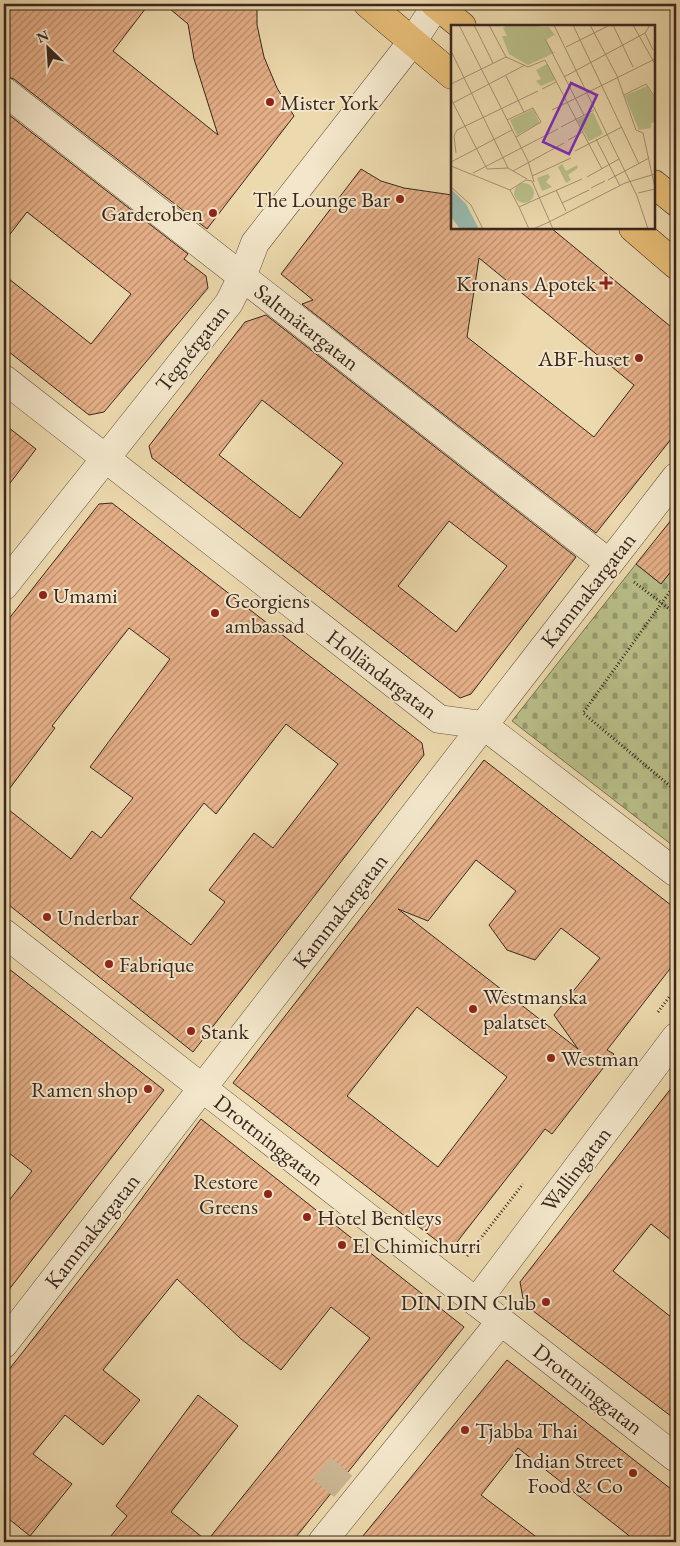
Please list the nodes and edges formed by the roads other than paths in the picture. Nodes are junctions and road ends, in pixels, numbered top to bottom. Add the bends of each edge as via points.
1 (368, 4) edge
2 (436, 4) edge
3 (461, 25) edge
4 (412, 42) junction
5 (451, 74) edge
6 (4, 91) edge
7 (655, 185) edge
8 (676, 202) edge
9 (634, 229) edge
10 (676, 265) edge
11 (242, 277) junction
12 (4, 379) edge
13 (105, 458) junction
14 (676, 477) edge
15 (609, 563) junction
16 (4, 586) edge
17 (483, 725) junction
18 (676, 873) edge
19 (4, 933) edge
20 (676, 1037) edge
21 (203, 1089) junction
22 (476, 1302) junction
23 (501, 1322) junction
24 (4, 1344) edge
25 (676, 1458) edge
26 (322, 1542) edge

1 - 4 main road
2 - 3 main road
2 - 4 street, Tegnérgatan
4 - 5 main road
4 - 11 street, Tegnérgatan via 255,242
6 - 11 street, Saltmätargatan
7 - 8 main road
9 - 10 main road
11 - 13 street, Tegnérgatan via 229,304
11 - 15 street, Saltmätargatan
12 - 13 street, Holländargatan
13 - 16 street, Tegnérgatan
13 - 17 street, Holländargatan via 439,719
14 - 15 street, Kammakargatan
15 - 17 street, Kammakargatan
17 - 18 street, Holländargatan
17 - 21 street, Kammakargatan
19 - 21 street, Drottninggatan
20 - 22 street, Wallingatan
21 - 22 street, Drottninggatan
21 - 24 street, Kammakargatan
22 - 23 street, Drottninggatan
23 - 25 street, Drottninggatan
23 - 26 street via 466,1367 350,1493

